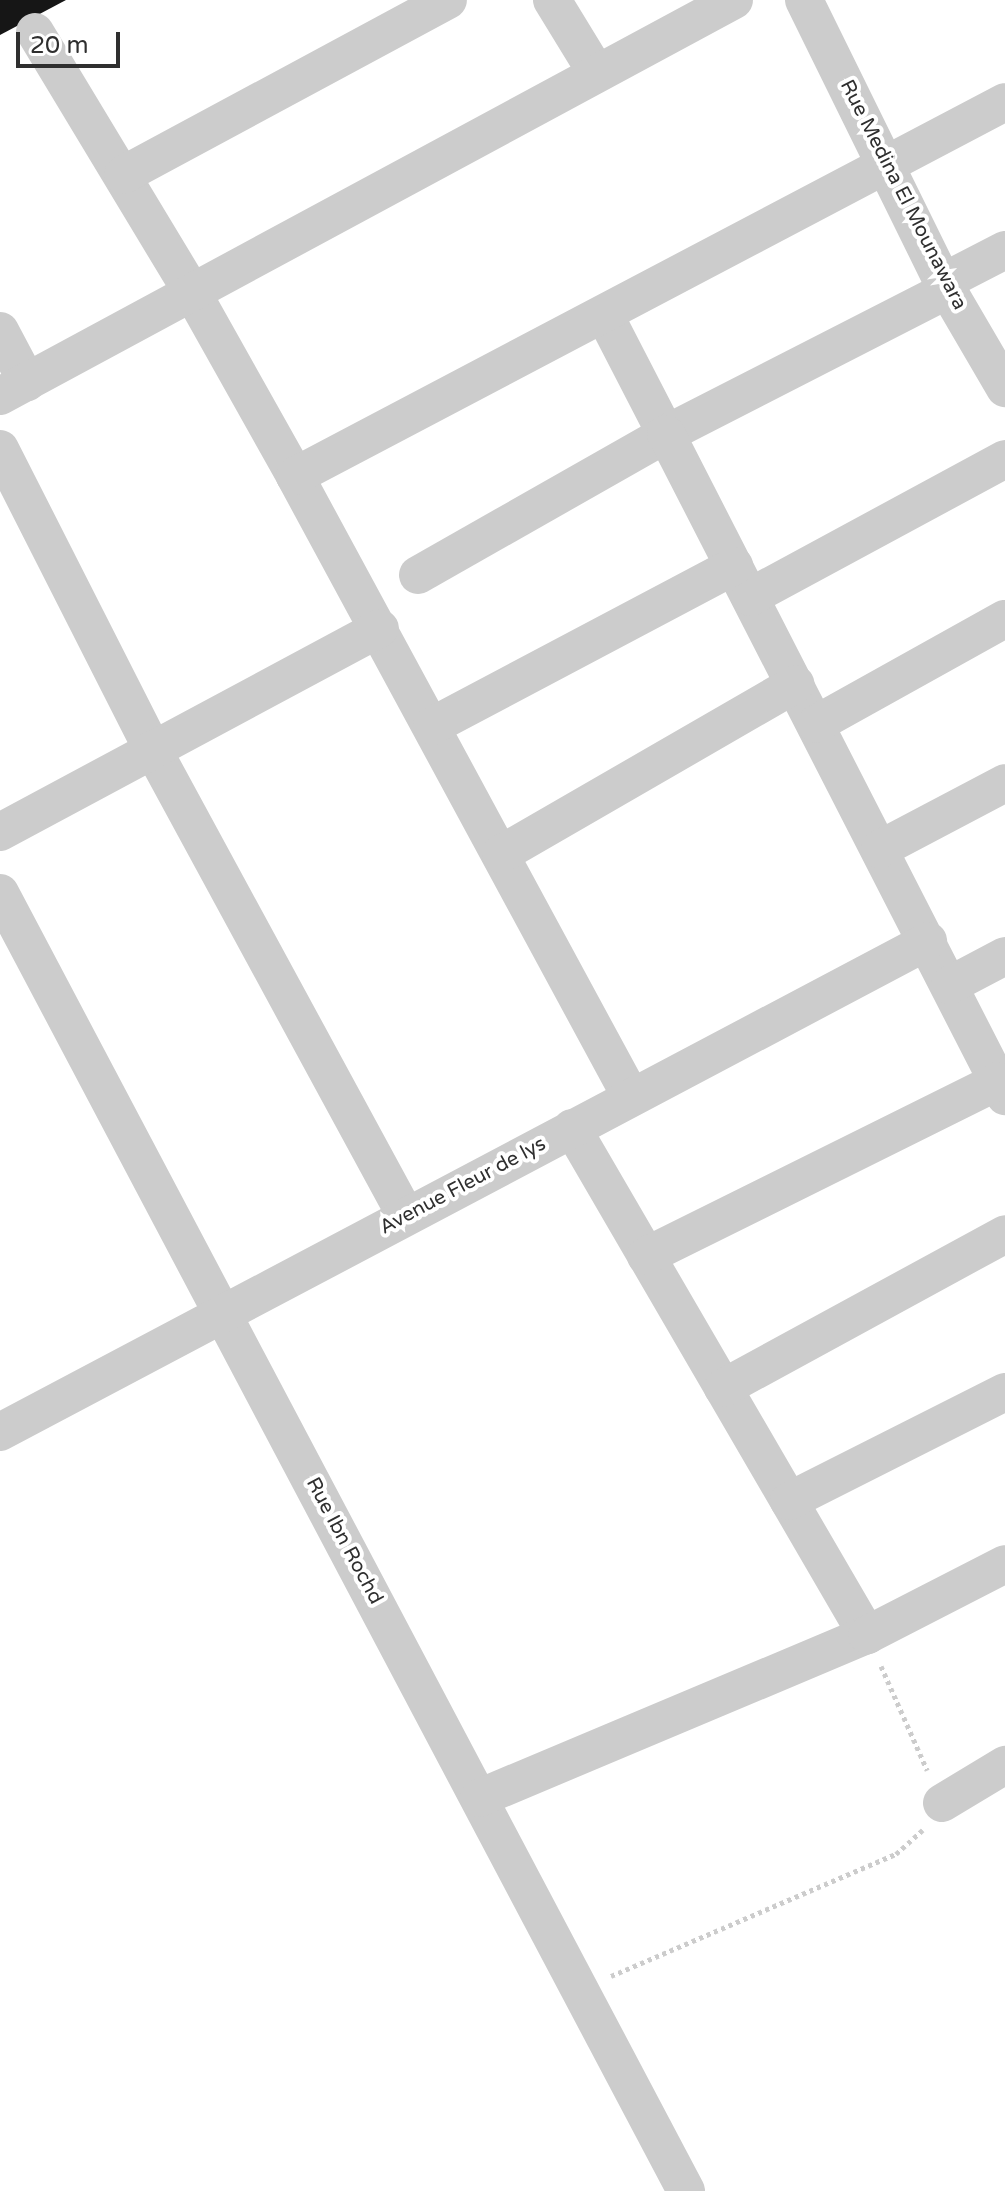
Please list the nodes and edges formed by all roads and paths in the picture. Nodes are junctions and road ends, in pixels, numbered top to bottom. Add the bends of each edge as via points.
1 (552, 0) edge
2 (734, 0) edge
3 (812, 2) edge
4 (437, 3) edge
5 (35, 32) dead end
6 (596, 72) junction
7 (1005, 102) edge
8 (886, 166) junction
9 (123, 175) junction
10 (1005, 250) edge
11 (946, 286) junction
12 (193, 294) junction
13 (604, 314) junction
14 (0, 331) edge
15 (1005, 388) edge
16 (14, 389) edge
17 (666, 434) junction
18 (0, 449) edge
19 (1005, 459) edge
20 (295, 476) junction
21 (418, 575) dead end
22 (742, 582) junction
23 (1005, 619) edge
24 (380, 628) junction
25 (795, 684) junction
26 (816, 724) junction
27 (432, 726) junction
28 (153, 750) junction
29 (1005, 783) edge
30 (0, 832) edge
31 (880, 849) junction
32 (501, 854) junction
33 (0, 893) edge
34 (928, 941) junction
35 (1005, 956) edge
36 (950, 985) junction
37 (1001, 1089) edge
38 (631, 1097) junction
39 (572, 1128) junction
40 (406, 1216) junction
41 (1005, 1234) edge
42 (646, 1256) junction
43 (223, 1312) junction
44 (723, 1388) junction
45 (1005, 1392) edge
46 (0, 1432) edge
47 (789, 1501) junction
48 (1005, 1564) edge
49 (867, 1635) junction
50 (1005, 1765) edge
51 (479, 1798) junction
52 (942, 1803) junction
53 (579, 1990) junction
54 (686, 2191) edge

1 - 6 street
2 - 6 street
3 - 8 street, Rue Medina El Mounawara
4 - 9 street
5 - 9 street
6 - 12 street
7 - 8 street
8 - 11 street, Rue Medina El Mounawara
8 - 13 street
9 - 12 street
10 - 11 street
11 - 15 street, Rue Medina El Mounawara
11 - 17 street
12 - 16 street
12 - 20 street
13 - 17 street
13 - 20 street
14 - 16 street
17 - 21 street
17 - 22 street
18 - 28 street
19 - 22 street
20 - 24 street
22 - 25 street
22 - 27 street
23 - 26 street
24 - 27 street
24 - 28 street
25 - 26 street
25 - 32 street
26 - 31 street
27 - 32 street
28 - 30 street
28 - 40 street
29 - 31 street
31 - 34 street
32 - 38 street
33 - 43 street, Rue Ibn Rochd
34 - 36 street
34 - 38 street, Avenue Fleur de lys
35 - 36 street
36 - 37 street
37 - 42 street
38 - 39 street, Avenue Fleur de lys
39 - 40 street, Avenue Fleur de lys
39 - 42 street
40 - 43 street, Avenue Fleur de lys
41 - 44 street
42 - 44 street
43 - 46 street, Avenue Fleur de lys
43 - 51 street, Rue Ibn Rochd
44 - 47 street
45 - 47 street
47 - 49 street
48 - 49 street
49 - 51 street
49 - 52 path
50 - 52 street
51 - 53 street, Rue Ibn Rochd
52 - 53 path via 934,1820 896,1854
53 - 54 street, Rue Ibn Rochd

